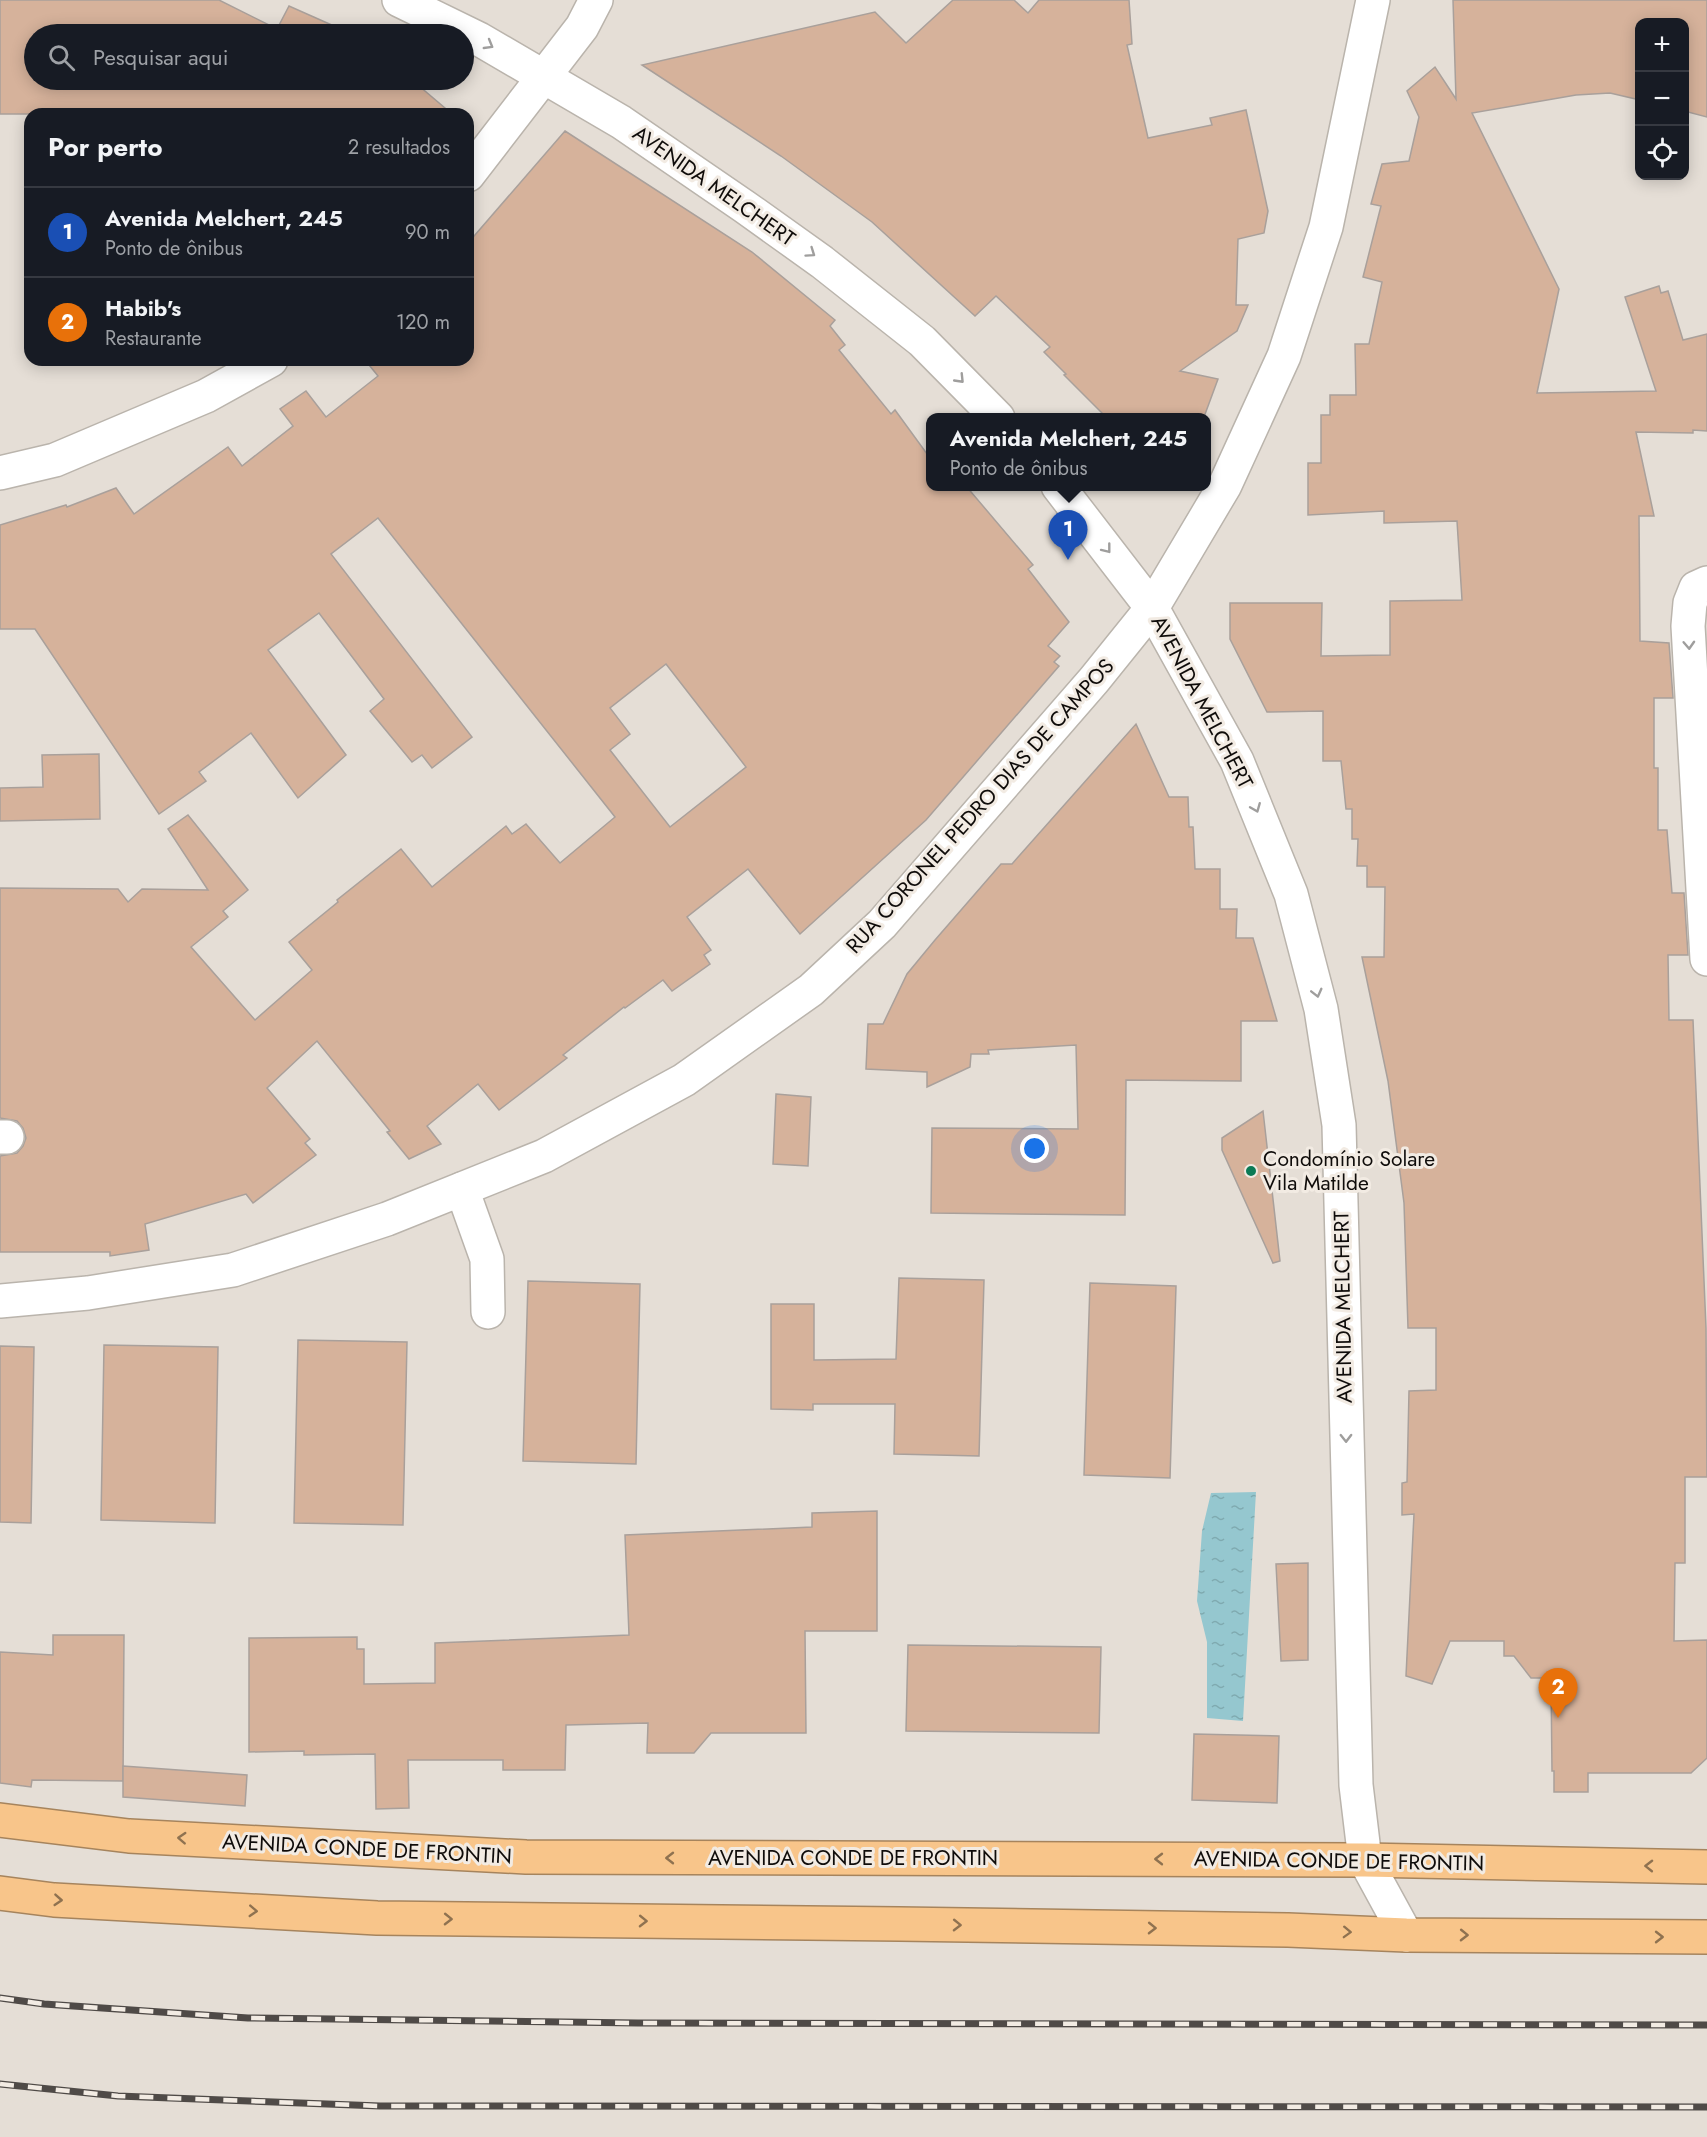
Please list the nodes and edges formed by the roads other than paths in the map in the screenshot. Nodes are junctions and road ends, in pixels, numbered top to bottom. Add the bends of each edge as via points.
1 (399, 0) edge
2 (596, 0) edge
3 (1373, 0) edge
4 (448, 24) edge
5 (474, 37) edge
6 (544, 77) junction
7 (474, 167) edge
8 (260, 366) edge
9 (994, 413) edge
10 (0, 473) edge
11 (1062, 491) edge
12 (1701, 585) edge
13 (1152, 608) junction
14 (1707, 959) edge
15 (462, 1189) junction
16 (0, 1301) edge
17 (488, 1312) dead end
18 (0, 1820) edge
19 (1365, 1860) junction
20 (1707, 1867) edge
21 (0, 1893) edge
22 (1406, 1935) junction
23 (1707, 1937) edge

1 -> 4 street, AVENIDA MELCHERT
2 - 6 street via 582,27
3 - 13 street, RUA CORONEL PEDRO DIAS DE CAMPOS via 1326,227 1284,356 1225,485
5 -> 6 street, AVENIDA MELCHERT
6 - 7 street
6 -> 9 street, AVENIDA MELCHERT via 621,122 822,262 922,341
8 - 10 street via 206,396 56,460
11 -> 13 street, AVENIDA MELCHERT
12 -> 14 street via 1689,603 1688,626
13 - 15 street, RUA CORONEL PEDRO DIAS DE CAMPOS via 882,924 811,990 684,1080 544,1156
13 -> 19 street, AVENIDA MELCHERT via 1237,761 1292,894 1321,1010 1339,1125 1356,1785
15 - 16 street, RUA CORONEL PEDRO DIAS DE CAMPOS via 387,1219 233,1270 88,1293
15 - 17 street via 487,1259
19 -> 18 highway, AVENIDA CONDE DE FRONTIN via 526,1857 129,1836
20 -> 19 highway, AVENIDA CONDE DE FRONTIN
19 - 22 street, AVENIDA MELCHERT
21 -> 22 highway via 54,1900 377,1918 1288,1930
22 -> 23 highway

